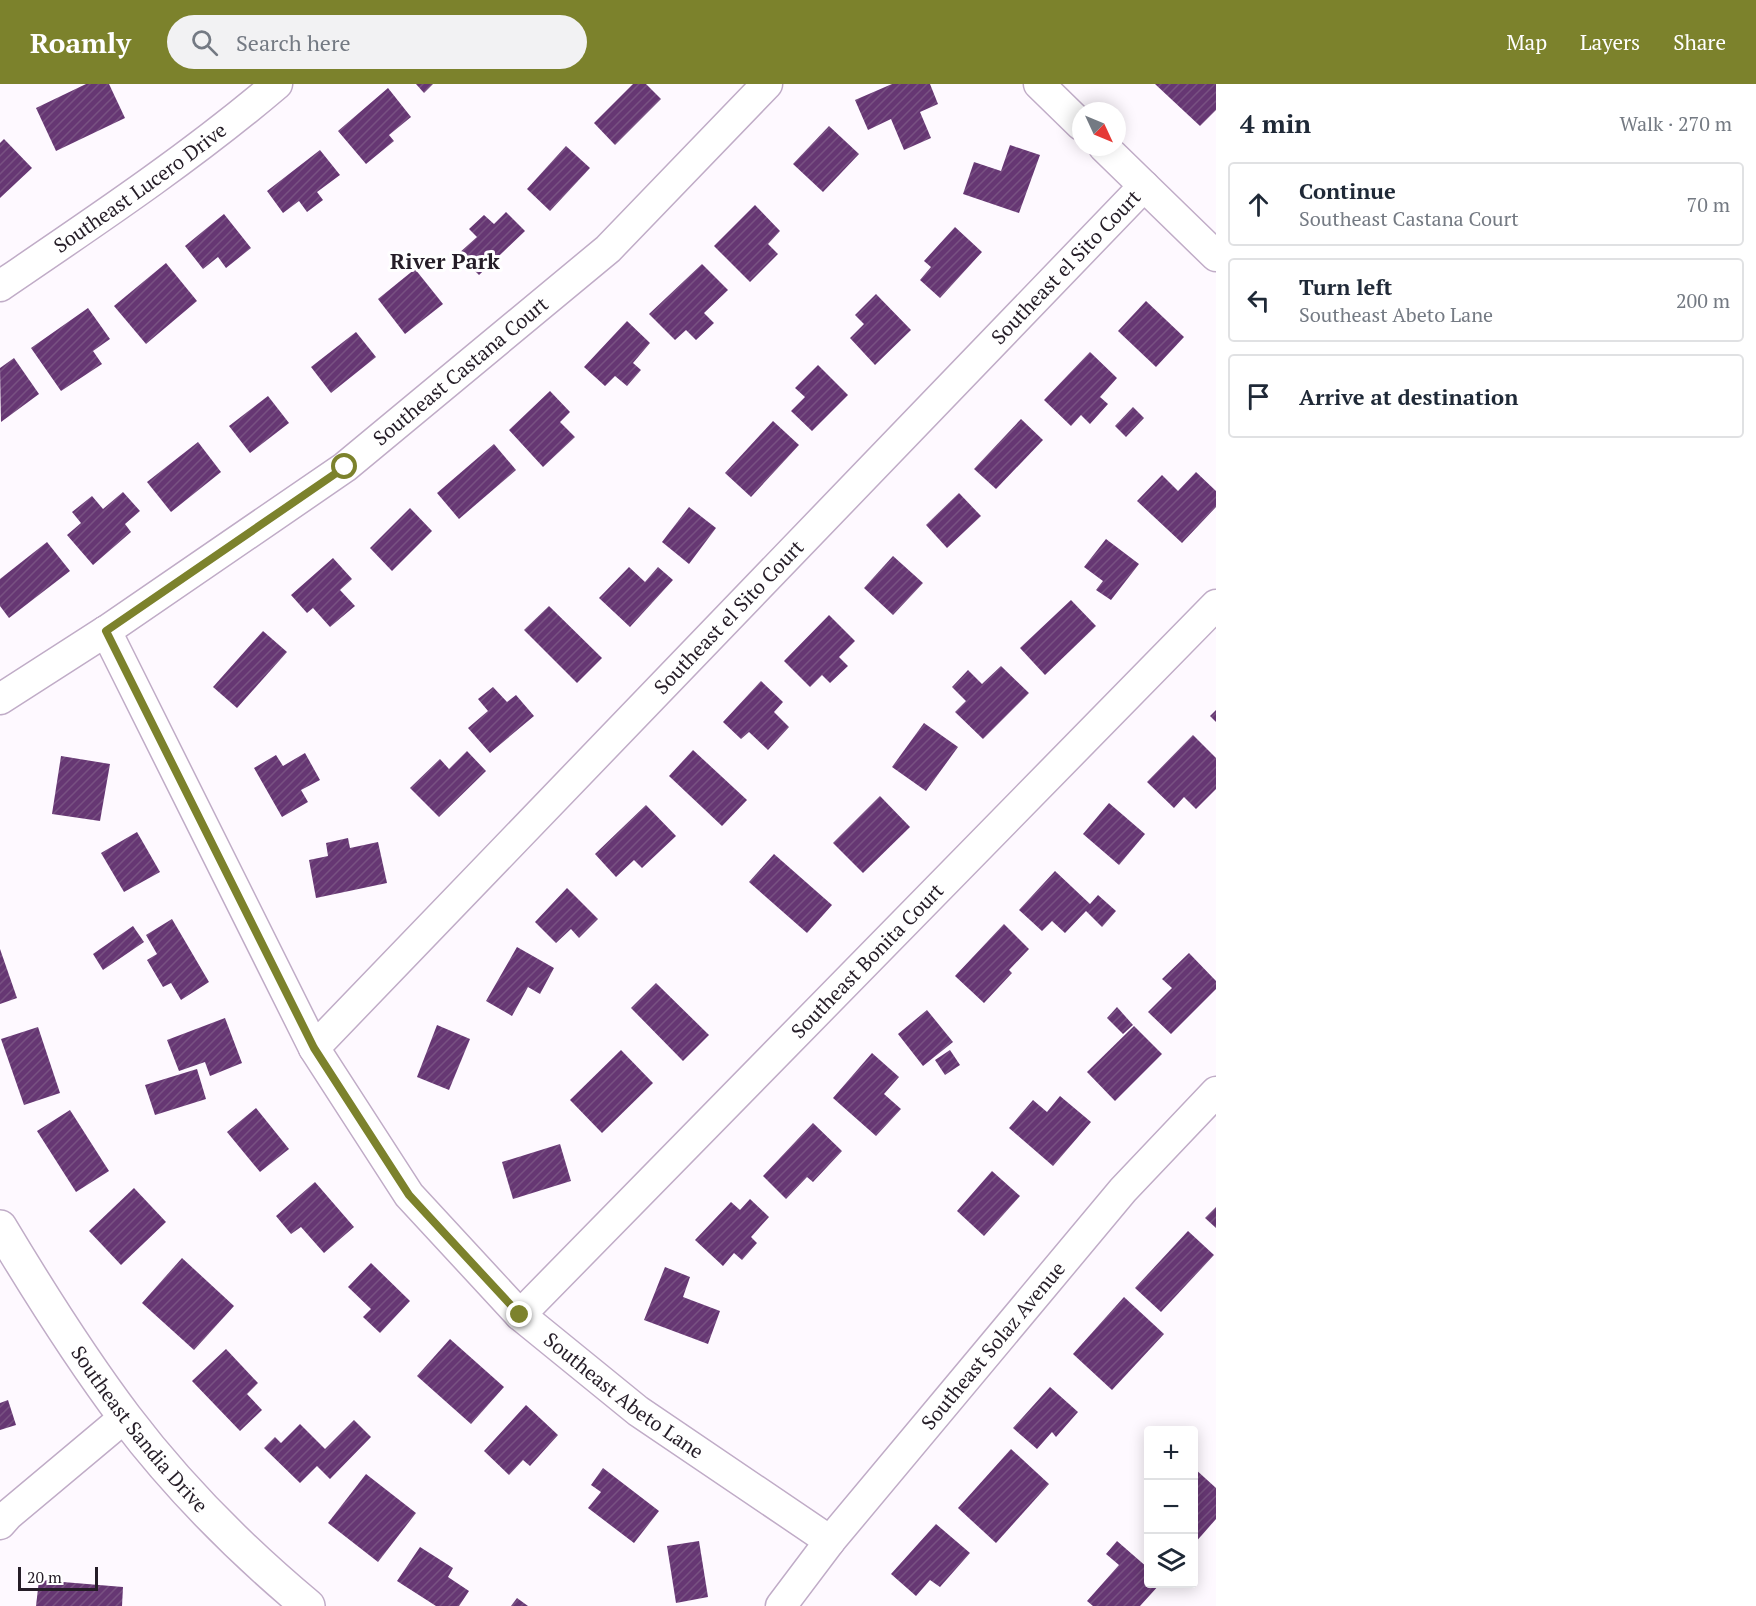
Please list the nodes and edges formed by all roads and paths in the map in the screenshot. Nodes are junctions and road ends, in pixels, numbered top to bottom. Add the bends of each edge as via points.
1 (277, 84) edge
2 (767, 84) edge
3 (1039, 84) edge
4 (1072, 116) edge
5 (1113, 156) edge
6 (1144, 186) junction
7 (1216, 256) edge
8 (0, 286) edge
9 (1216, 605) edge
10 (106, 631) junction
11 (0, 699) edge
12 (314, 1048) junction
13 (1216, 1092) edge
14 (0, 1227) edge
15 (520, 1315) junction
16 (125, 1417) junction
17 (0, 1524) edge
18 (830, 1540) junction
19 (308, 1606) edge
20 (781, 1606) edge

1 - 8 street, Southeast Lucero Drive via 233,122
2 - 10 street, Southeast Castana Court via 608,249 345,467
3 - 4 street
5 - 6 street
6 - 7 street
6 - 12 street, Southeast el Sito Court
9 - 15 street, Southeast Bonita Court
10 - 11 street, Southeast Castana Court
10 - 12 street, Southeast Abeto Lane
12 - 15 street, Southeast Abeto Lane via 409,1195
13 - 18 street, Southeast Solaz Avenue via 1123,1190
14 - 16 street, Southeast Sandia Drive via 53,1316
15 - 18 street, Southeast Abeto Lane via 638,1412
16 - 17 street
16 - 19 street, Southeast Sandia Drive via 176,1478 261,1567
18 - 20 street, Southeast Solaz Avenue

